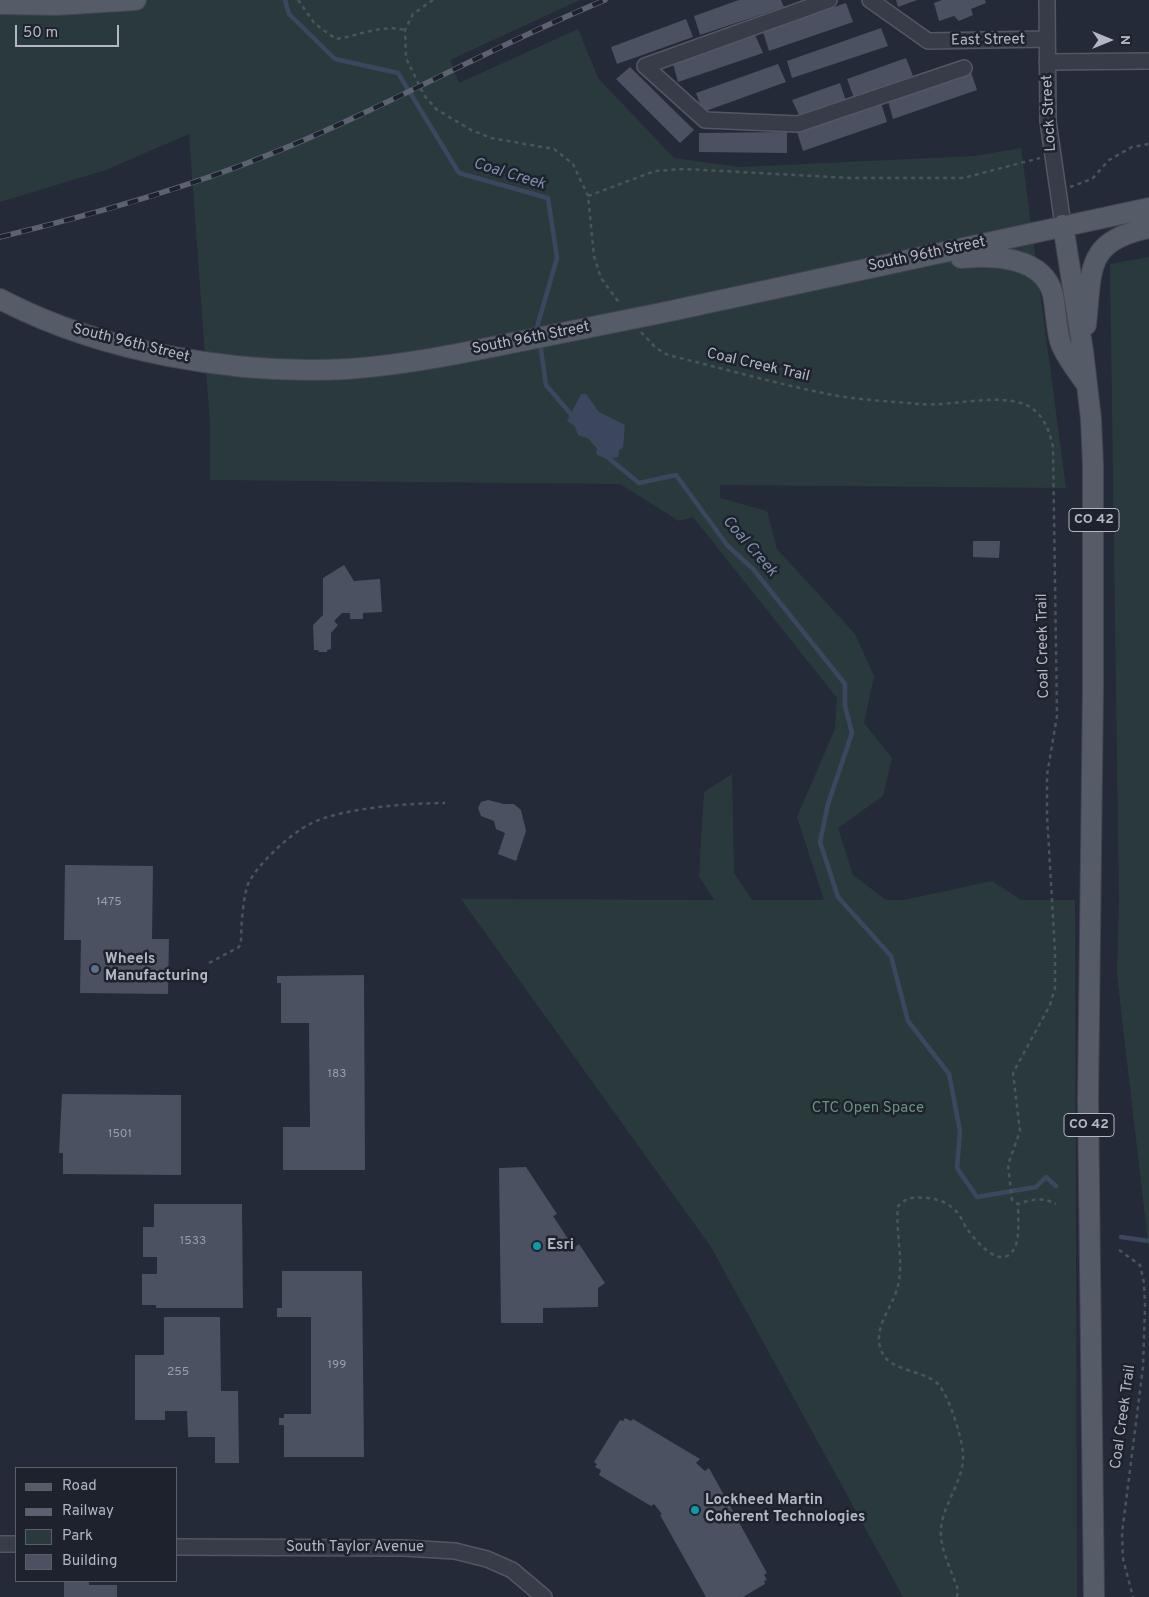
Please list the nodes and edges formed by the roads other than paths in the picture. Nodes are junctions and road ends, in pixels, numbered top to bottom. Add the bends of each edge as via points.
1 (136, 0) edge
2 (829, 0) edge
3 (870, 0) edge
4 (1046, 0) edge
5 (0, 4) edge
6 (1048, 39) junction
7 (1149, 61) edge
8 (1047, 62) junction
9 (964, 68) dead end
10 (1149, 208) edge
11 (1063, 225) junction
12 (1149, 228) edge
13 (870, 268) junction
14 (3, 301) edge
15 (1083, 351) junction
16 (1088, 388) junction
17 (0, 1544) edge
18 (15, 1544) edge
19 (178, 1547) edge
20 (544, 1597) edge
21 (1094, 1597) edge

1 - 5 main road via 67,5
2 - 9 street via 646,66 704,120 798,124
3 - 6 street, East Street via 928,42
4 - 6 street, Lock Street
6 - 8 street, Lock Street
7 - 8 street
8 - 11 street, Lock Street via 1052,155
10 - 11 main road, South 96th Street
11 - 13 main road, South 96th Street
11 - 15 main road, CO 42
12 - 15 main road via 1119,236 1101,250 1093,266
13 - 14 main road, South 96th Street, bridge via 432,360 346,369 302,370 215,364 88,335
13 - 16 main road via 984,256 1007,258 1028,265 1041,275 1052,293 1060,342
15 - 16 main road, CO 42
16 - 21 main road, CO 42 via 1094,528 1088,1100
17 - 18 street
19 - 20 street, South Taylor Avenue via 441,1550 487,1559 527,1581

